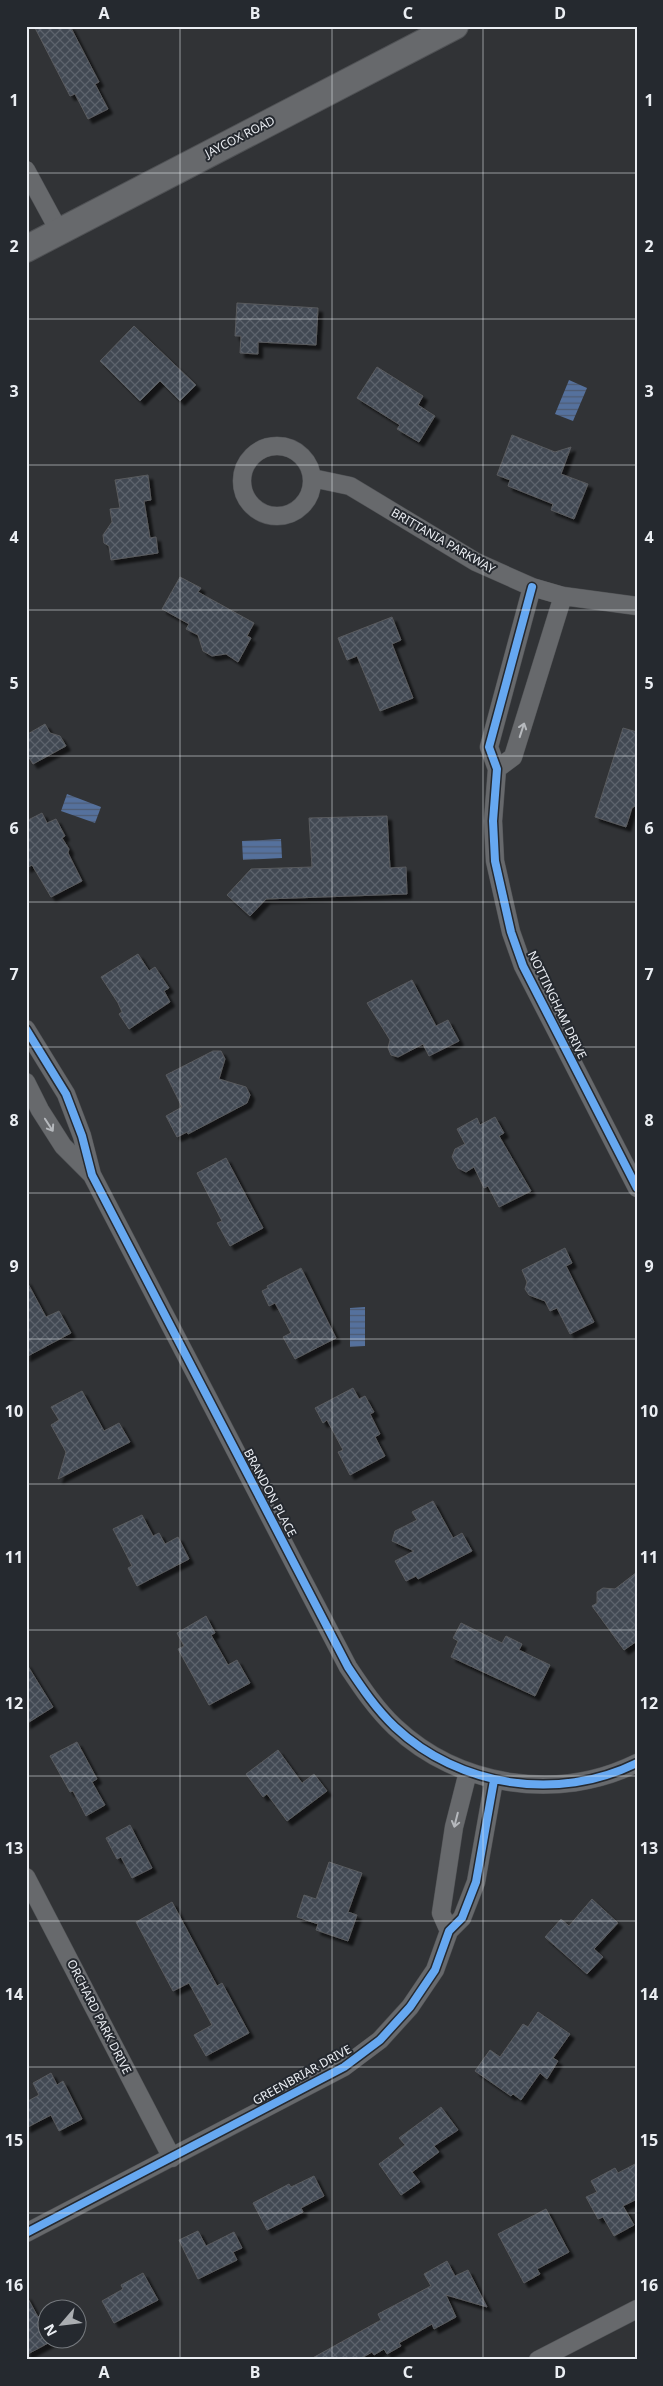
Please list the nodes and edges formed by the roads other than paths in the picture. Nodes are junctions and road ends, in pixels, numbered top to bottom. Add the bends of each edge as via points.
1 (455, 26) edge
2 (26, 170) edge
3 (59, 231) junction
4 (26, 249) edge
5 (312, 478) junction
6 (532, 587) junction
7 (563, 596) junction
8 (637, 606) edge
9 (497, 769) junction
10 (26, 1029) edge
11 (26, 1082) edge
12 (92, 1175) junction
13 (637, 1188) edge
14 (637, 1763) edge
15 (468, 1772) junction
16 (494, 1780) junction
17 (26, 1877) edge
18 (449, 1931) junction
19 (172, 2158) junction
20 (26, 2233) edge
21 (637, 2309) edge
22 (538, 2360) edge

1 - 3 street, JAYCOX ROAD
2 - 3 street
3 - 4 street, JAYCOX ROAD
5 - 5 street via 311,469 300,454 274,445 250,458 242,475 242,484 254,508 280,516 304,504 312,487
5 - 6 street, BRITTANIA PARKWAY via 350,486 476,562
6 - 7 street, BRITTANIA PARKWAY
6 - 9 street, NOTTINGHAM DRIVE via 489,747
7 - 8 street, BRITTANIA PARKWAY
9 -> 7 street via 513,757
9 - 13 street, NOTTINGHAM DRIVE via 493,821 495,860 511,932 538,998
10 - 12 street, BRANDON PLACE via 66,1094
11 -> 12 street, BRANDON PLACE via 62,1146
12 - 15 street, BRANDON PLACE via 348,1667 369,1699 395,1728 426,1750
14 - 16 street, BRANDON PLACE via 610,1775 572,1783
15 - 16 street, BRANDON PLACE
15 -> 18 street via 454,1827 441,1913
16 - 18 street, GREENBRIAR DRIVE via 476,1882 462,1918
17 - 19 street, ORCHARD PARK DRIVE
18 - 19 street, GREENBRIAR DRIVE via 423,1989 396,2024 374,2045 344,2067
19 - 20 street, GREENBRIAR DRIVE
21 - 22 street

